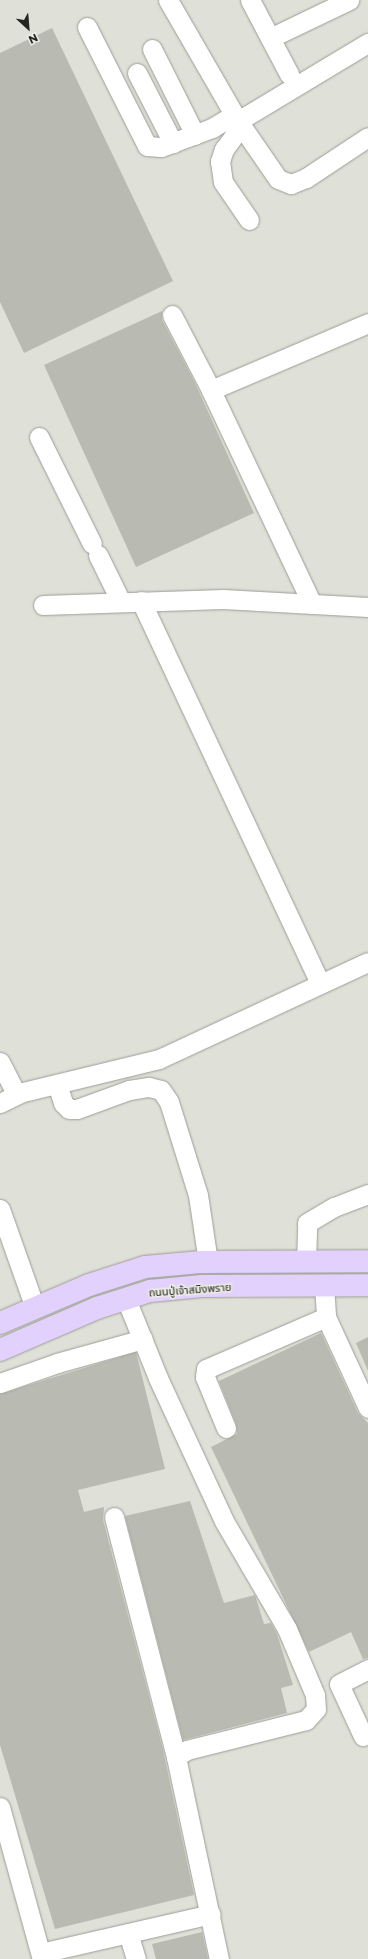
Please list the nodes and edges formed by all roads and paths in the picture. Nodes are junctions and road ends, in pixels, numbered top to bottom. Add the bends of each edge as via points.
1 (168, 0) edge
2 (250, 0) edge
3 (349, 0) edge
4 (325, 5) edge
5 (87, 27) dead end
6 (270, 38) junction
7 (368, 43) edge
8 (152, 49) dead end
9 (137, 74) dead end
10 (289, 74) dead end
11 (238, 121) junction
12 (195, 135) junction
13 (368, 137) edge
14 (173, 142) junction
15 (248, 220) dead end
16 (172, 315) dead end
17 (368, 323) edge
18 (212, 390) junction
19 (40, 437) dead end
20 (141, 601) junction
21 (121, 602) junction
22 (312, 604) junction
23 (43, 605) dead end
24 (368, 607) edge
25 (368, 962) edge
26 (320, 983) junction
27 (0, 1062) edge
28 (57, 1084) junction
29 (8, 1098) edge
30 (368, 1194) edge
31 (0, 1209) edge
32 (306, 1261) junction
33 (368, 1261) edge
34 (208, 1262) junction
35 (368, 1285) edge
36 (324, 1286) junction
37 (126, 1298) junction
38 (35, 1308) junction
39 (326, 1317) junction
40 (0, 1323) edge
41 (142, 1339) junction
42 (0, 1350) edge
43 (0, 1383) edge
44 (368, 1408) edge
45 (226, 1428) dead end
46 (114, 1517) dead end
47 (368, 1669) edge
48 (363, 1736) dead end
49 (176, 1757) junction
50 (1, 1811) edge
51 (211, 1914) junction
52 (128, 1933) junction
53 (42, 1956) edge
54 (136, 1959) edge
55 (219, 1959) edge

1 - 11 street
2 - 6 street
3 - 4 street
4 - 6 street
5 - 14 street via 147,146 160,147
6 - 10 street
7 - 11 street
8 - 12 street
9 - 14 street
11 - 12 street
11 - 13 street via 278,179 291,184 306,178
11 - 15 street via 220,161 223,182
12 - 14 street
16 - 18 street
17 - 18 street
18 - 22 street
19 - 21 street
20 - 21 street
20 - 22 street via 223,599
20 - 26 street
21 - 23 street
22 - 24 street
25 - 26 street
26 - 28 street via 159,1059
27 - 29 street
28 - 29 street
28 - 34 street via 62,1103 69,1109 77,1109 129,1090 149,1087 161,1090 169,1102 198,1195
30 - 32 street via 334,1207 307,1223
31 - 38 street
32 - 33 main road
32 - 34 main road
34 - 38 main road via 145,1267 88,1285
35 - 36 main road, ถนนปู่เจ้าสมิงพราย
36 - 37 main road, ถนนปู่เจ้าสมิงพราย via 202,1286 150,1291
36 - 39 street
37 - 41 street
37 - 42 main road, ถนนปู่เจ้าสมิงพราย
38 - 40 main road
39 - 44 street
39 - 45 street via 206,1369 205,1377
41 - 43 street via 57,1363
41 - 49 street via 224,1521 287,1629 317,1705 314,1714 306,1720 187,1750
46 - 49 street
47 - 48 street via 339,1684
49 - 51 street
50 - 53 street
51 - 52 street
51 - 55 street
52 - 53 street
52 - 54 street

